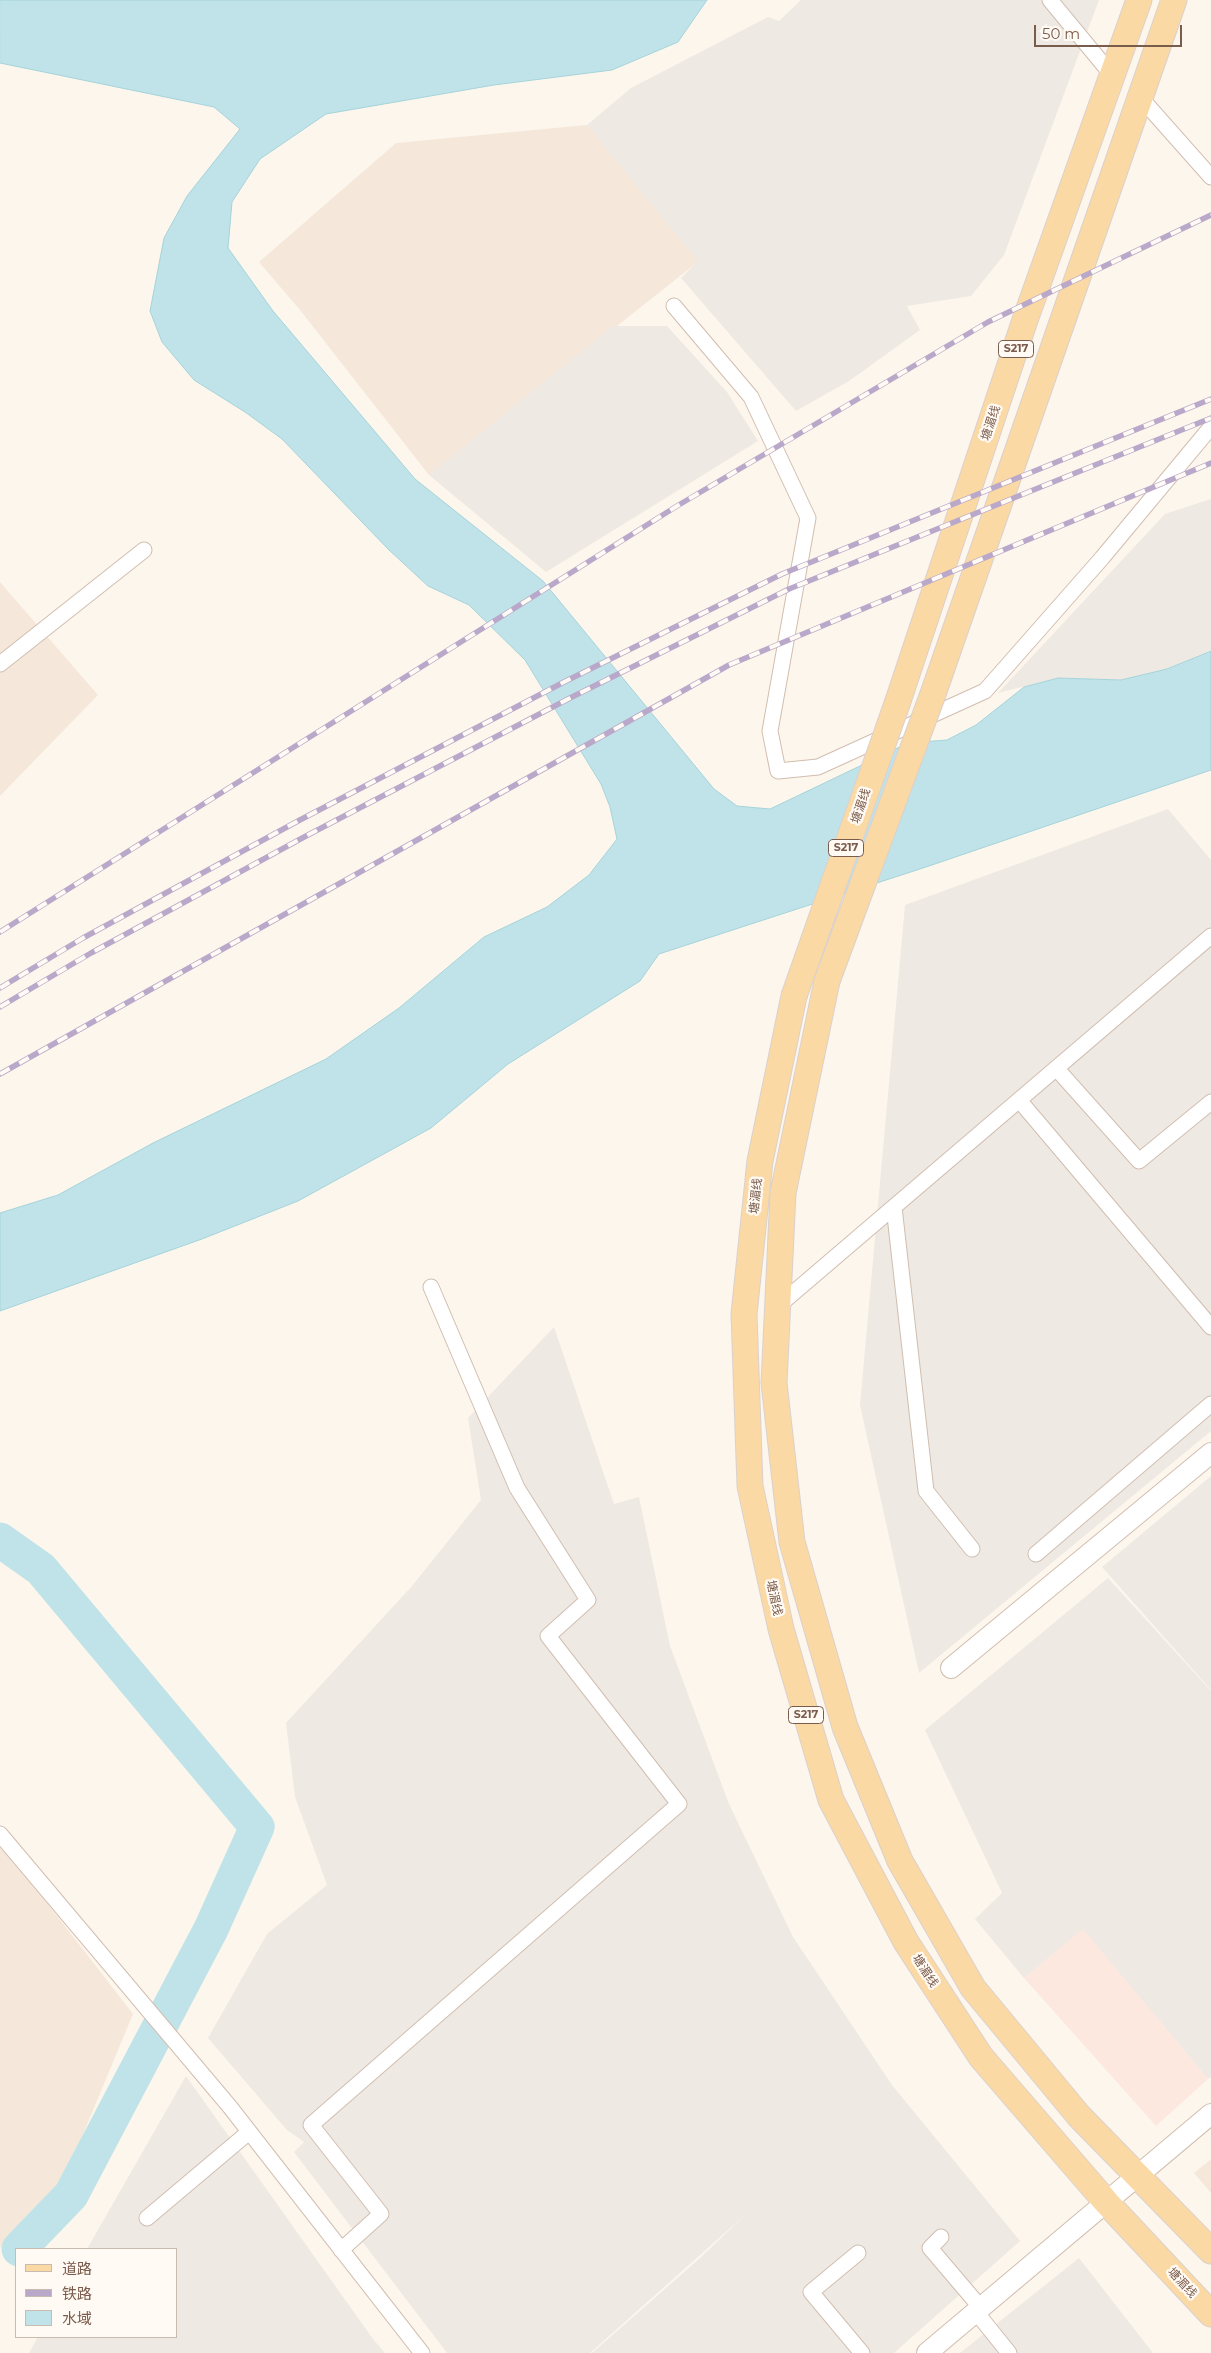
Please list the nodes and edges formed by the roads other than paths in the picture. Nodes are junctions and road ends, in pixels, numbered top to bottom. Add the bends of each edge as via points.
1 (1050, 0) edge
2 (1139, 0) edge
3 (1174, 0) edge
4 (1112, 75) junction
5 (1140, 98) junction
6 (1211, 177) edge
7 (674, 306) dead end
8 (1211, 427) edge
9 (144, 550) dead end
10 (0, 664) edge
11 (1211, 936) edge
12 (1056, 1068) junction
13 (1019, 1100) junction
14 (1211, 1102) edge
15 (894, 1207) junction
16 (431, 1287) dead end
17 (778, 1306) junction
18 (1211, 1327) edge
19 (1211, 1404) edge
20 (1211, 1453) edge
21 (972, 1549) dead end
22 (1036, 1554) dead end
23 (951, 1668) dead end
24 (0, 1834) edge
25 (1211, 2114) edge
26 (249, 2132) junction
27 (1138, 2177) junction
28 (1107, 2203) junction
29 (147, 2218) dead end
30 (941, 2237) dead end
31 (341, 2250) junction
32 (1211, 2251) edge
33 (858, 2253) dead end
34 (979, 2310) junction
35 (1211, 2314) edge
36 (422, 2353) edge
37 (862, 2353) edge
38 (927, 2353) edge
39 (1009, 2353) edge

1 - 4 street
2 - 4 main road, 塘湄线 / S217
3 - 5 main road, S217
4 - 28 main road, 塘湄线 / S217, bridge via 794,996 760,1161 744,1314 750,1486 781,1629 831,1800 906,1942 981,2057
5 - 6 street
5 - 17 main road, S217, bridge via 933,694 827,981 783,1193
7 - 8 street via 751,397 808,518 770,732 778,771 818,767 985,691
9 - 10 street
11 - 12 street
12 - 13 street
12 - 14 street via 1139,1161
13 - 15 street
13 - 18 street
15 - 17 street
15 - 21 street via 926,1491
16 - 31 street via 517,1488 588,1600 548,1636 679,1804 311,2125 381,2214
17 - 27 main road, S217 via 774,1383 792,1542 845,1727 900,1861 972,1988 1079,2116
19 - 22 street
20 - 23 street
24 - 26 street
25 - 27 street
26 - 29 street
26 - 31 street
27 - 28 street
27 - 32 main road, S217
28 - 34 street
28 - 35 main road, 塘湄线 / S217
30 - 34 street via 930,2248
31 - 36 street
33 - 37 street via 811,2292
34 - 38 street
34 - 39 street

